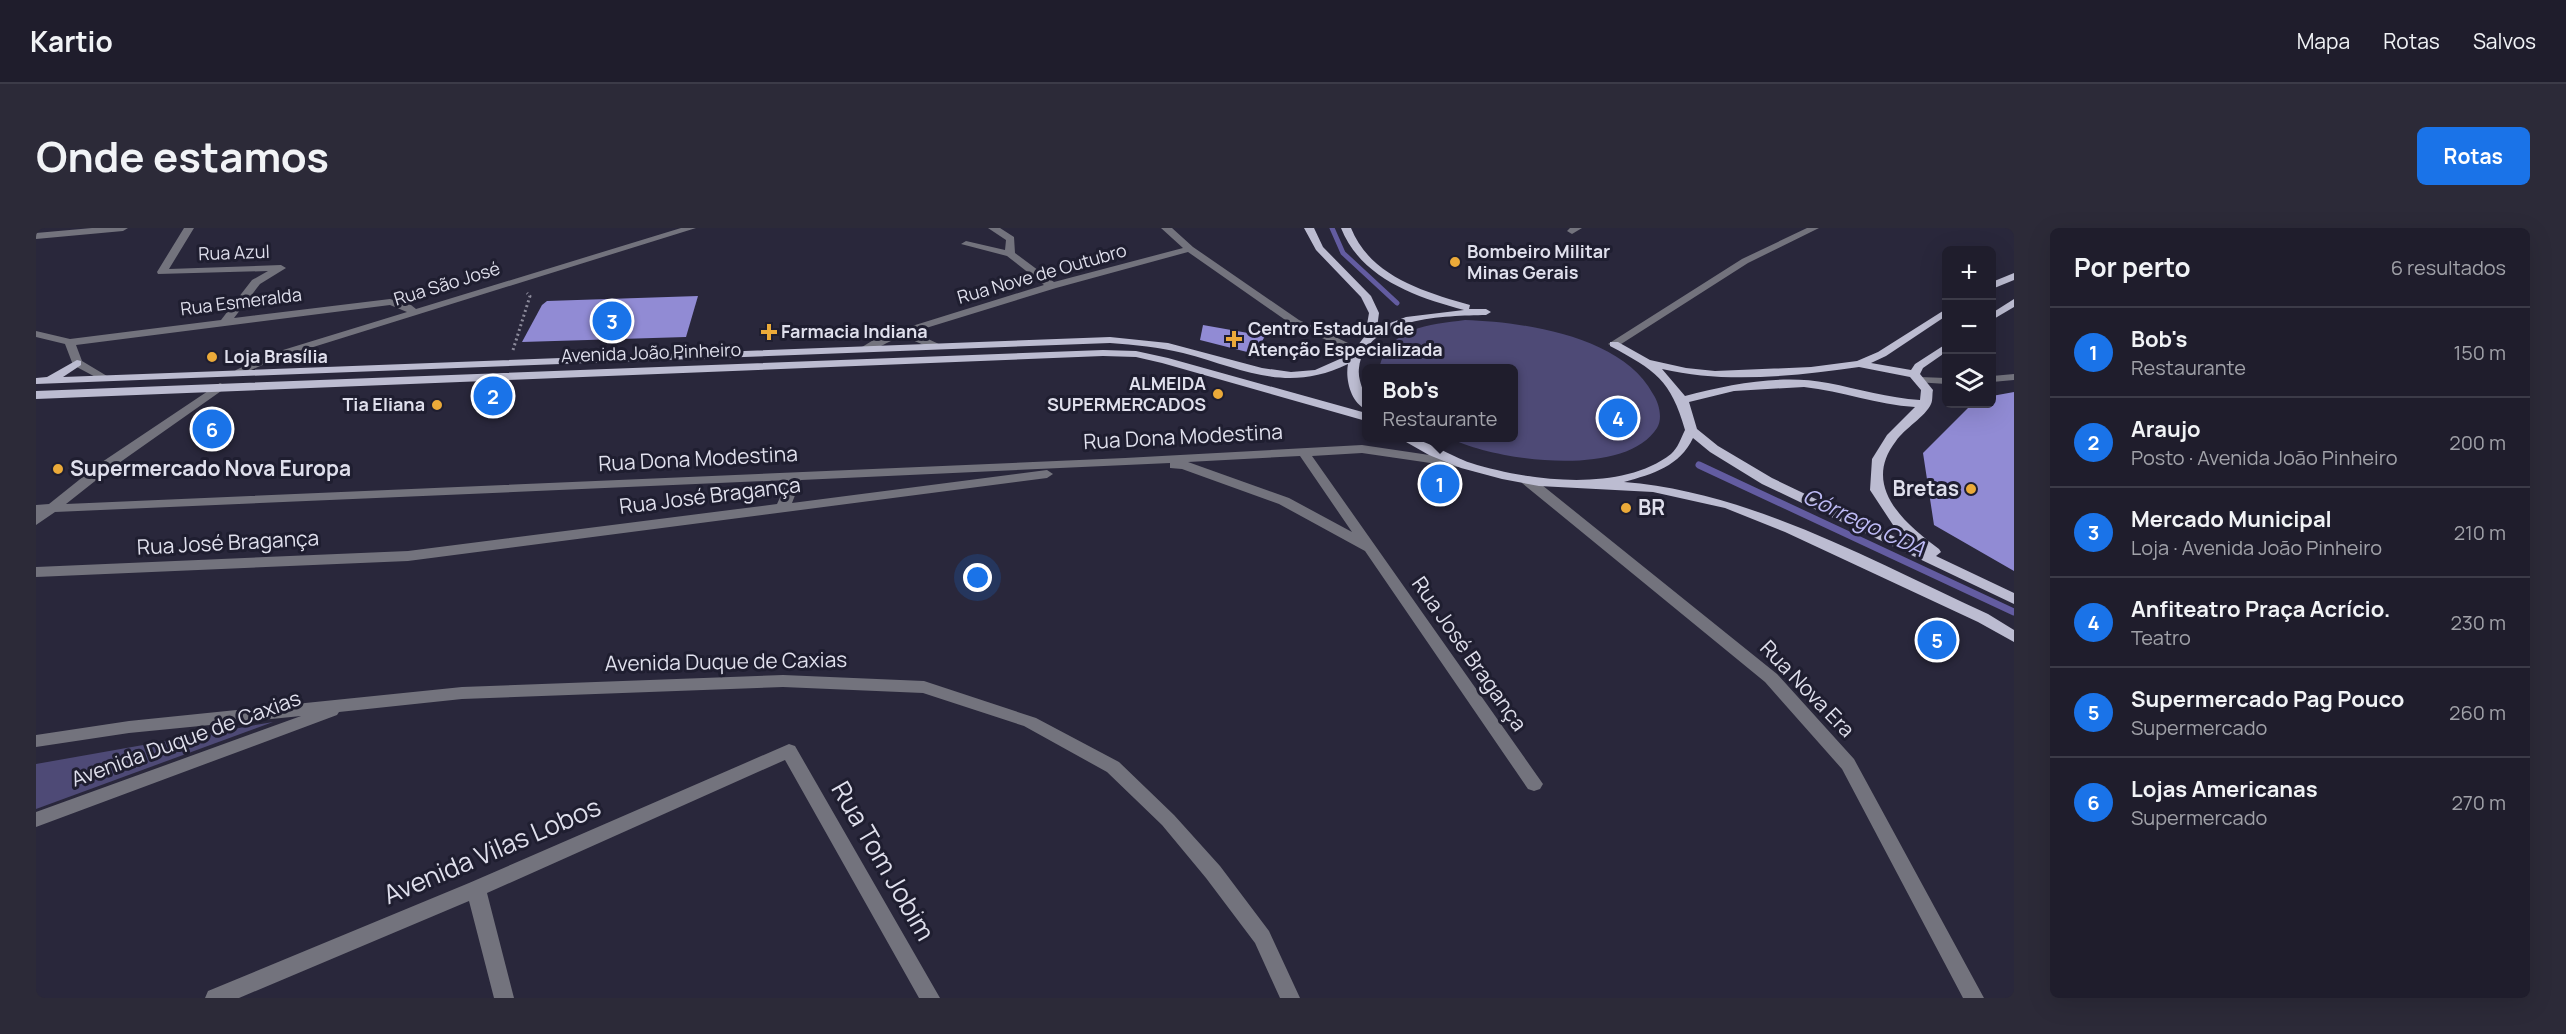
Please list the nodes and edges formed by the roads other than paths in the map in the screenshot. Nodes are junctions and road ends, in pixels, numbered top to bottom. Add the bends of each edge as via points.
1 (123, 228) edge
2 (189, 228) edge
3 (691, 228) edge
4 (993, 228) edge
5 (1166, 228) edge
6 (1309, 228) edge
7 (1346, 228) edge
8 (1814, 228) edge
9 (36, 236) edge
10 (966, 244) dead end
11 (1190, 249) junction
12 (1010, 254) junction
13 (2014, 276) edge
14 (1996, 284) edge
15 (1052, 286) junction
16 (2014, 302) edge
17 (415, 313) junction
18 (1996, 314) edge
19 (1942, 315) edge
20 (226, 321) junction
21 (905, 332) junction
22 (36, 334) edge
23 (1370, 336) junction
24 (70, 342) junction
25 (1614, 344) joint
26 (937, 347) junction
27 (866, 349) junction
28 (1942, 350) edge
29 (1356, 354) junction
30 (1645, 361) junction
31 (77, 363) junction
32 (1859, 364) junction
33 (240, 372) junction
34 (2014, 377) edge
35 (103, 378) junction
36 (1996, 379) edge
37 (49, 380) junction
38 (36, 381) edge
39 (1942, 381) edge
40 (1920, 382) junction
41 (1942, 385) edge
42 (220, 387) junction
43 (36, 395) edge
44 (1362, 400) edge
45 (1682, 400) junction
46 (1925, 404) junction
47 (1362, 416) edge
48 (1691, 430) junction
49 (1372, 442) edge
50 (1412, 442) edge
51 (1362, 449) junction
52 (1303, 452) junction
53 (1125, 462) junction
54 (1458, 463) junction
55 (797, 475) junction
56 (1527, 480) junction
57 (1589, 483) junction
58 (783, 507) junction
59 (42, 509) edge
60 (36, 521) edge
61 (1370, 548) junction
62 (1960, 571) junction
63 (36, 572) edge
64 (2014, 599) edge
65 (2014, 637) edge
66 (354, 702) junction
67 (36, 741) edge
68 (789, 751) joint
69 (1534, 784) dead end
70 (36, 820) edge
71 (476, 889) junction
72 (215, 998) edge
73 (504, 998) edge
74 (930, 998) edge
75 (1290, 998) edge
76 (1974, 998) edge

1 - 9 street
2 - 20 street, Rua Azul via 162,272 281,268 256,282
3 - 17 street, Rua São José
4 - 12 street via 1011,239
5 - 11 street
6 - 23 main road via 1319,248 1366,296 1374,313
7 - 23 main road via 1355,249 1376,268 1432,299 1486,312 1400,321
8 - 25 street via 1745,261
10 - 12 street
11 - 15 street, Rua Nove de Outubro
11 - 29 street via 1295,322
12 - 15 street
13 - 14 main road
15 - 21 street, Rua Nove de Outubro
16 - 18 main road
17 - 20 street, Rua Esmeralda via 390,302
17 - 33 street, Rua São José via 274,356
19 - 32 main road via 1882,354
20 - 24 street, Rua Esmeralda
21 - 26 street
21 - 27 street, Rua Nove de Outubro
22 - 24 street, Rua Esmeralda
23 - 29 main road
24 - 31 street
25 - 30 main road
26 - 27 main road, Avenida João Pinheiro
26 - 29 main road, Avenida João Pinheiro via 1110,340 1186,350 1276,374 1307,375 1329,369
27 - 33 main road, Avenida João Pinheiro
28 - 40 main road via 1919,366
29 - 44 main road via 1352,377
30 - 32 main road via 1715,374
30 - 45 main road via 1670,381
31 - 35 street
31 - 37 main road
32 - 40 main road
33 - 35 main road, Avenida João Pinheiro
33 - 42 main road, Rua São José
34 - 36 street
35 - 37 main road, Avenida João Pinheiro
37 - 38 main road, Avenida João Pinheiro
39 - 40 street
40 - 41 street
40 - 46 main road
42 - 43 main road, Avenida João Pinheiro
42 - 47 main road, Avenida João Pinheiro via 1103,353 1164,360
42 - 59 street
45 - 46 main road via 1734,387 1804,384 1893,402
45 - 48 main road
46 - 62 main road via 1891,438 1878,459 1877,490 1902,528
48 - 57 main road via 1677,456 1642,475
48 - 62 main road via 1767,481
49 - 51 street
50 - 54 main road
51 - 52 street, Rua Dona Modestina
51 - 54 street, Rua Dona Modestina
52 - 53 street, Rua Dona Modestina
52 - 61 street, Rua José Bragança
53 - 55 street, Rua Dona Modestina
53 - 58 street, Rua José Bragança
53 - 61 street, Rua José Bragança via 1183,465 1284,501
54 - 56 main road
55 - 58 street
55 - 59 street, Rua Dona Modestina
56 - 57 main road
56 - 76 street, Rua Nova Era via 1771,678 1848,764
57 - 65 main road via 1653,488 1730,505 1983,618
58 - 63 street, Rua José Bragança via 408,556
59 - 60 street
61 - 69 street, Rua José Bragança
62 - 64 main road
66 - 67 street, Avenida Duque de Caxias
66 - 70 street, Avenida Duque de Caxias
66 - 75 street, Avenida Duque de Caxias via 462,693 783,681 924,687 1030,722 1113,767 1168,820 1213,872 1262,937
68 - 71 street, Avenida Vilas Lobos
68 - 74 street, Rua Tom Jobim
71 - 72 street, Avenida Vilas Lobos
71 - 73 street

